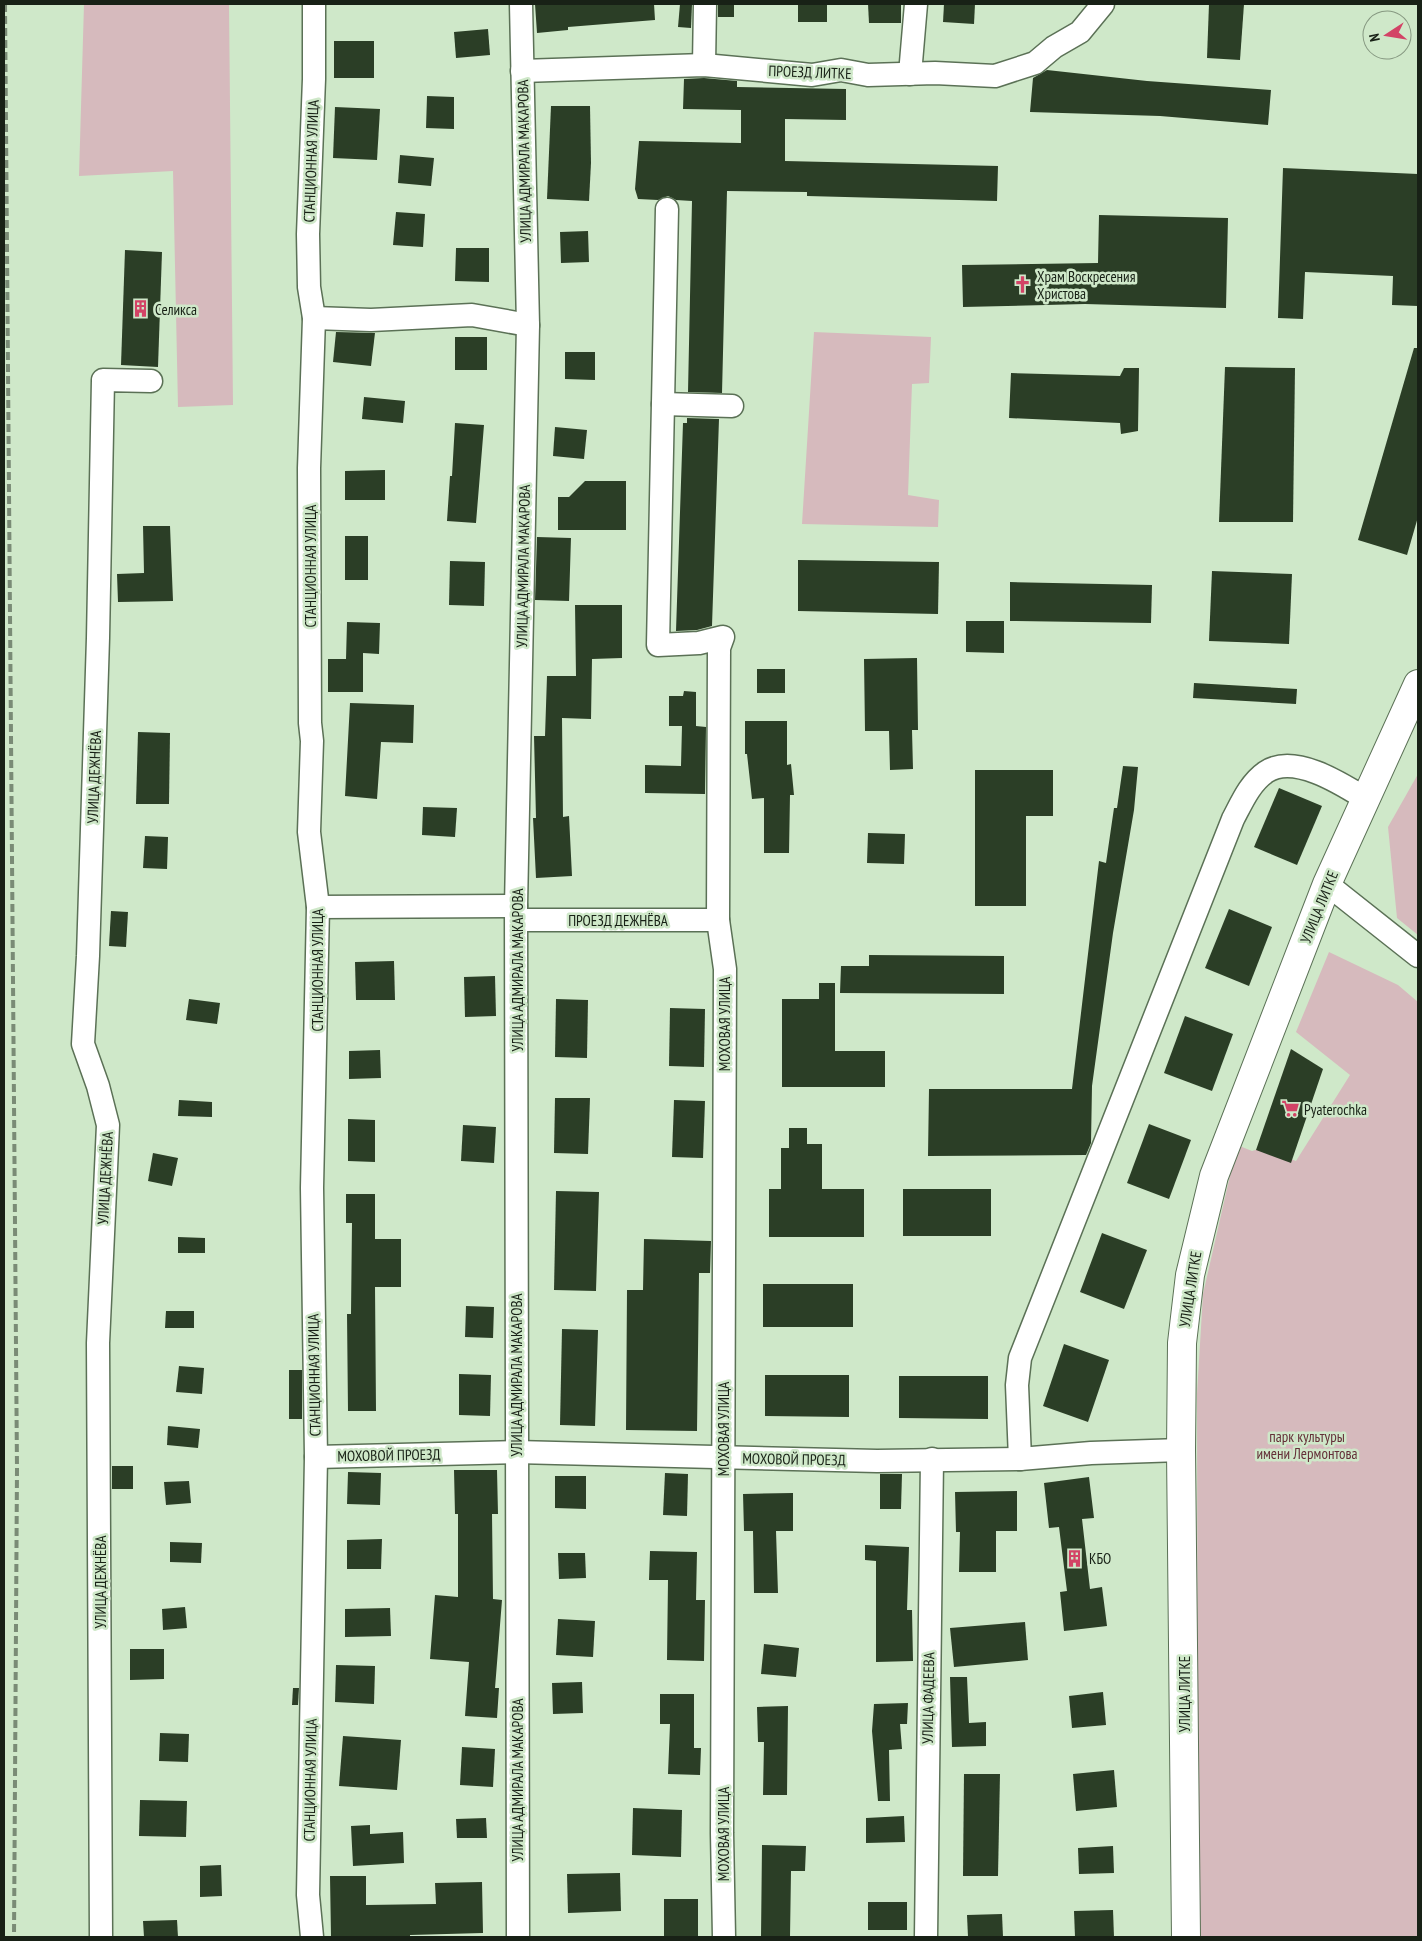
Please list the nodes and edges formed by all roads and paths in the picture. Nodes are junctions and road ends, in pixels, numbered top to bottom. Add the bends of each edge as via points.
1 (314, 4) edge
2 (521, 4) edge
3 (705, 4) edge
4 (916, 4) edge
5 (1103, 4) edge
6 (704, 65) junction
7 (522, 72) junction
8 (910, 74) junction
9 (667, 210) dead end
10 (314, 318) junction
11 (528, 325) junction
12 (151, 381) dead end
13 (663, 404) junction
14 (732, 406) dead end
15 (1418, 684) edge
16 (1366, 799) junction
17 (1327, 884) junction
18 (318, 907) junction
19 (517, 913) junction
20 (718, 920) junction
21 (1418, 956) edge
22 (1181, 1450) junction
23 (516, 1452) junction
24 (316, 1457) junction
25 (724, 1458) junction
26 (932, 1459) junction
27 (1020, 1459) junction
28 (101, 1937) edge
29 (312, 1937) edge
30 (518, 1937) edge
31 (724, 1937) edge
32 (926, 1937) edge
33 (1186, 1937) edge

1 - 10 street, СТАНЦИОННАЯ УЛИЦА via 308,234 309,287
2 - 7 street, УЛИЦА АДМИРАЛА МАКАРОВА
3 - 6 street
4 - 8 street
5 - 8 street, ПРОЕЗД ЛИТКЕ via 1080,32 1054,46 1035,63 995,76
6 - 7 street, ПРОЕЗД ЛИТКЕ
6 - 8 street, ПРОЕЗД ЛИТКЕ via 812,75 841,70 868,75
7 - 11 street, УЛИЦА АДМИРАЛА МАКАРОВА
9 - 13 street
10 - 11 street via 371,320 472,315
10 - 18 street, СТАНЦИОННАЯ УЛИЦА via 309,468 312,742 309,832
11 - 19 street, УЛИЦА АДМИРАЛА МАКАРОВА
12 - 28 street, УЛИЦА ДЕЖНЁВА via 102,380 98,638 83,1044 108,1124 98,1343
13 - 14 street
13 - 20 street, МОХОВАЯ УЛИЦА via 658,644 699,643 723,637 719,648
15 - 16 main road, УЛИЦА ЛИТКЕ
16 - 17 main road, УЛИЦА ЛИТКЕ
16 - 27 street via 1344,785 1294,765 1267,771 1250,787 1233,819 1020,1358 1017,1385
17 - 21 street
17 - 22 main road, УЛИЦА ЛИТКЕ via 1214,1176 1190,1275 1182,1343
18 - 19 street, ПРОЕЗД ДЕЖНЁВА
18 - 24 street, СТАНЦИОННАЯ УЛИЦА via 312,1188
19 - 20 street, ПРОЕЗД ДЕЖНЁВА
19 - 23 street, УЛИЦА АДМИРАЛА МАКАРОВА
20 - 25 street, МОХОВАЯ УЛИЦА via 724,969
22 - 27 street, МОХОВОЙ ПРОЕЗД
22 - 33 main road, УЛИЦА ЛИТКЕ
23 - 24 street, МОХОВОЙ ПРОЕЗД
23 - 25 street, МОХОВОЙ ПРОЕЗД
23 - 30 street, УЛИЦА АДМИРАЛА МАКАРОВА
24 - 29 street, СТАНЦИОННАЯ УЛИЦА via 308,1895
25 - 26 street, МОХОВОЙ ПРОЕЗД
25 - 31 street, МОХОВАЯ УЛИЦА
26 - 27 street, МОХОВОЙ ПРОЕЗД
26 - 32 street, УЛИЦА ФАДЕЕВА

